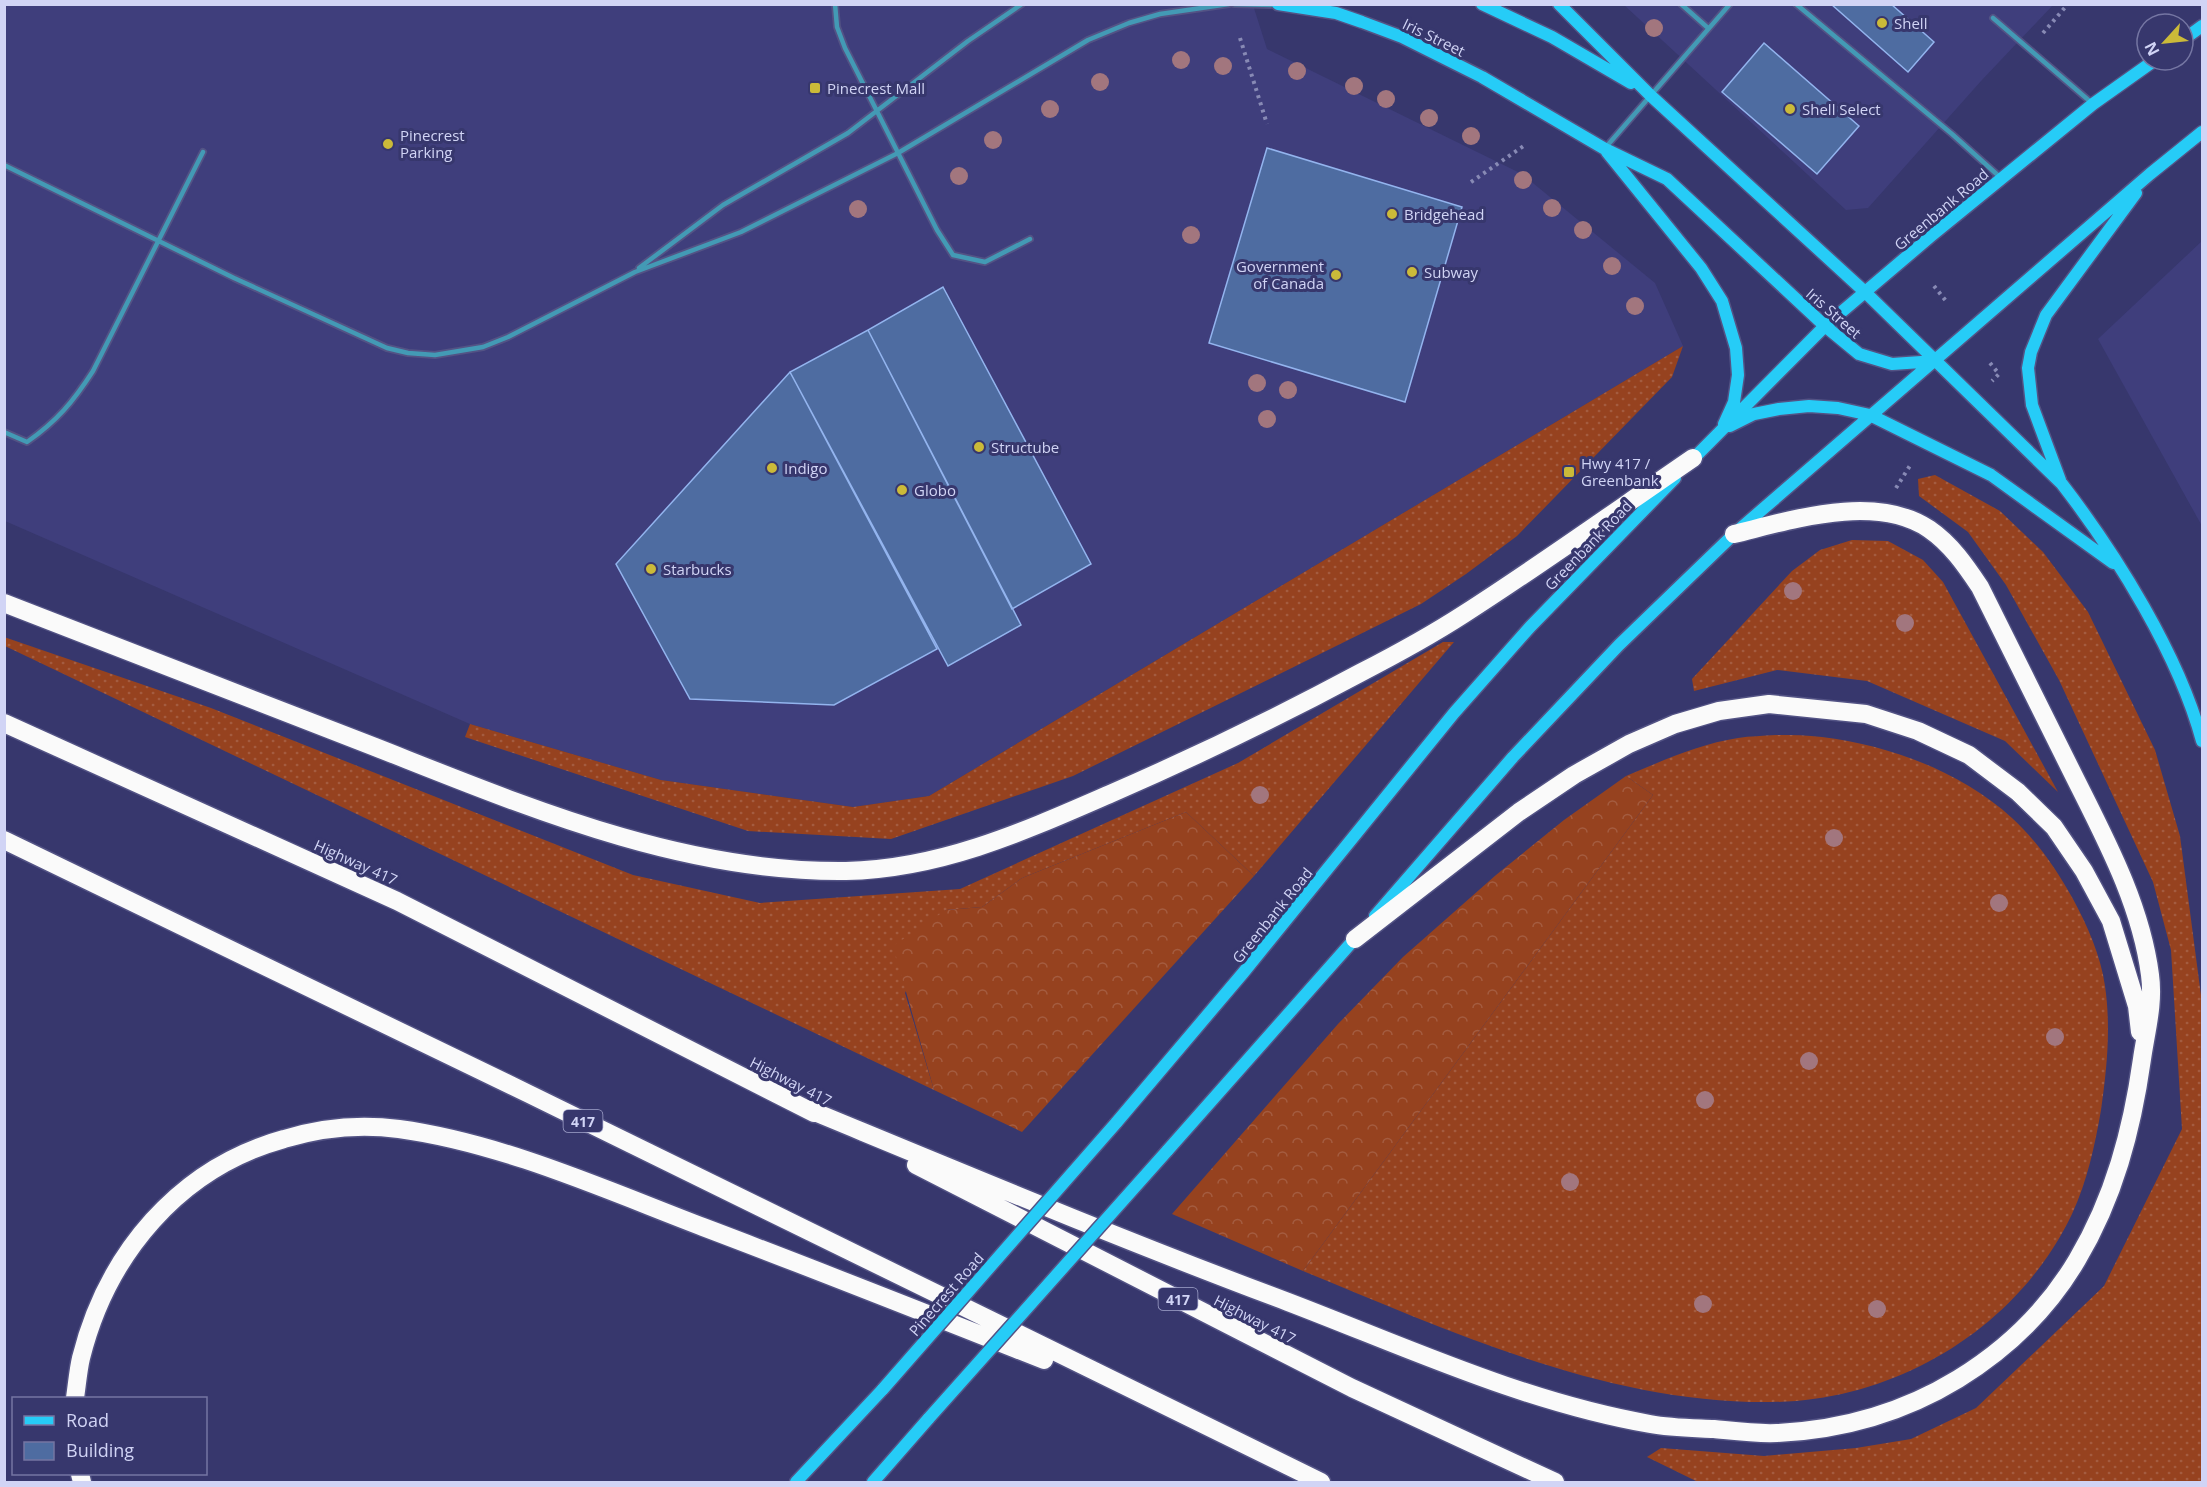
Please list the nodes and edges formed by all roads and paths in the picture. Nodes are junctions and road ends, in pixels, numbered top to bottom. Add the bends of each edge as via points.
1 (835, 4) edge
2 (1022, 4) edge
3 (1229, 4) edge
4 (1234, 4) edge
5 (1482, 4) edge
6 (1559, 4) edge
7 (1681, 4) edge
8 (1730, 4) edge
9 (1797, 4) edge
10 (2068, 4) edge
11 (1278, 5) edge
12 (1994, 18) dead end
13 (1708, 28) junction
14 (1240, 38) dead end
15 (2028, 49) junction
16 (2138, 72) edge
17 (1650, 95) junction
18 (2092, 104) junction
19 (876, 111) junction
20 (1267, 124) dead end
21 (2202, 132) edge
22 (1525, 145) dead end
23 (1605, 149) junction
24 (202, 152) dead end
25 (898, 153) junction
26 (4, 165) edge
27 (2150, 174) junction
28 (2001, 178) junction
29 (1471, 182) dead end
30 (1030, 239) dead end
31 (159, 241) junction
32 (635, 272) junction
33 (1934, 286) dead end
34 (1864, 292) junction
35 (1946, 301) dead end
36 (1825, 326) junction
37 (1936, 361) junction
38 (1990, 363) dead end
39 (1991, 382) dead end
40 (1870, 415) junction
41 (1721, 431) junction
42 (4, 432) edge
43 (1694, 458) junction
44 (1911, 464) dead end
45 (2062, 484) junction
46 (1896, 488) dead end
47 (1734, 534) junction
48 (2120, 568) junction
49 (4, 603) edge
50 (4, 723) edge
51 (2202, 741) edge
52 (4, 840) edge
53 (1355, 939) junction
54 (2143, 1055) junction
55 (805, 1108) junction
56 (1116, 1123) joint
57 (75, 1397) edge
58 (1160, 1405) junction
59 (796, 1482) edge
60 (873, 1482) edge
61 (1321, 1482) edge
62 (1555, 1482) edge

1 - 19 lane via 839,35
2 - 19 lane
3 - 25 lane via 1160,14 1088,40
4 - 11 lane
5 - 17 main road via 1552,37
6 - 17 main road
7 - 13 lane
8 - 13 lane
9 - 28 lane
10 - 15 path
11 - 23 main road, Iris Street via 1336,13 1402,37 1482,77
12 - 15 lane
13 - 17 lane
14 - 20 path
15 - 18 lane
16 - 18 main road, Greenbank Road
17 - 23 lane
17 - 34 main road
18 - 28 main road, Greenbank Road
19 - 25 lane
19 - 32 lane via 848,133 723,205
21 - 27 main road
22 - 29 path
23 - 36 main road, Iris Street via 1667,179
23 - 41 main road via 1701,267 1722,301 1736,348 1738,375 1734,402
24 - 31 lane
25 - 30 lane via 953,255 985,262
25 - 32 lane via 741,232
26 - 31 lane
27 - 37 main road
27 - 45 main road via 2046,315 2031,352 2028,368 2032,405
28 - 34 main road, Greenbank Road
31 - 32 lane via 387,348 435,355 483,347 508,337
31 - 42 lane via 75,400 27,442
33 - 35 path
34 - 36 main road, Greenbank Road
34 - 37 main road
36 - 37 main road, Iris Street via 1859,354 1892,364
36 - 41 main road, Greenbank Road
37 - 40 main road
37 - 45 main road
38 - 39 path via 1999,374
40 - 41 main road via 1809,406 1779,409 1754,414
40 - 47 main road
40 - 48 main road via 1991,475
41 - 43 main road, Greenbank Road
43 - 49 highway via 1463,615 1278,717 1198,756 967,852 849,871 776,868 693,855 620,837 488,791
43 - 56 main road, Greenbank Road via 1530,627 1454,713
44 - 46 path
45 - 48 main road
47 - 53 main road via 1619,645 1513,757
47 - 54 highway via 1849,511 1884,512 1904,516 1929,529 1960,557 1985,597 2094,816 2134,906 2151,981 2150,1021
48 - 51 main road via 2169,656
50 - 55 highway, Highway 417 / 417 via 397,901
52 - 58 highway, 417
53 - 54 highway via 1519,812 1629,744 1675,724 1729,709 1769,704 1866,714 1918,731 1969,755 2018,792 2054,827 2084,871 2110,921 2137,1006
53 - 60 main road, bridge
54 - 55 highway via 2127,1139 2107,1203 2073,1268 2034,1320 1972,1370 1897,1410 1820,1429 1772,1434 1652,1425 1542,1397 1166,1256
55 - 62 highway, Highway 417 / 417 via 1352,1388
56 - 59 main road, Pinecrest Road, bridge via 883,1389
57 - 58 highway via 80,1360 101,1300 135,1240 179,1193 219,1165 260,1145 297,1135 356,1127 445,1137 502,1152
58 - 61 highway, 417

